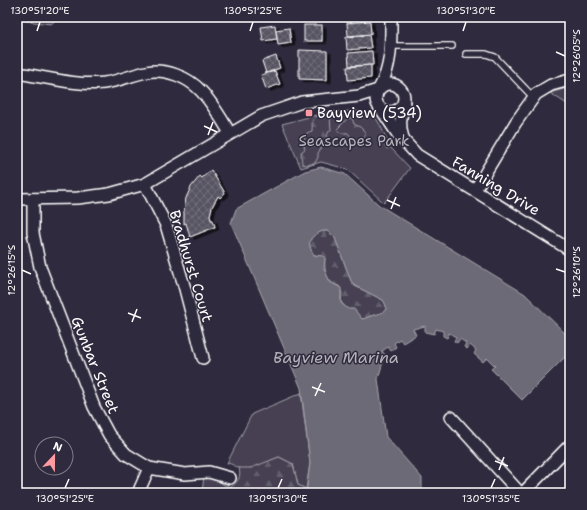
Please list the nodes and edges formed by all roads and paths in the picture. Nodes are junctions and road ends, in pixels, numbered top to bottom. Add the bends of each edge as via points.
1 (391, 17) edge
2 (390, 46) junction
3 (452, 46) dead end
4 (466, 54) dead end
5 (17, 73) edge
6 (570, 80) edge
7 (401, 88) junction
8 (379, 89) junction
9 (533, 97) junction
10 (339, 99) junction
11 (404, 102) junction
12 (380, 108) junction
13 (230, 133) junction
14 (407, 145) junction
15 (145, 184) junction
16 (475, 190) junction
17 (17, 199) edge
18 (33, 199) junction
19 (570, 250) edge
20 (203, 358) dead end
21 (451, 417) dead end
22 (570, 445) edge
23 (149, 468) junction
24 (230, 478) dead end
25 (138, 493) edge
26 (520, 493) edge
27 (523, 493) edge

1 - 2 street
2 - 3 lane
2 - 7 street via 393,67
2 - 8 street via 385,78
4 - 9 lane via 486,54 495,58
5 - 13 street via 80,83 104,83 147,72 178,75 202,91
6 - 9 street via 558,82
7 - 8 street via 392,83 385,84
7 - 11 street
8 - 10 street
8 - 12 street via 376,98
9 - 16 street
10 - 12 street via 358,101
10 - 13 street via 316,100 289,106 261,116
11 - 12 street via 393,112 386,112
11 - 14 street, Fanning Drive via 400,124
12 - 14 street, Fanning Drive
13 - 15 street
14 - 16 street, Fanning Drive via 423,159
15 - 18 street via 109,194
15 - 20 street, Bradhurst Court via 166,226
16 - 19 street, Fanning Drive
17 - 18 street
18 - 23 street, Gunbar Street via 33,233 40,267 94,407 109,435 126,454
21 - 26 street
22 - 27 street
23 - 24 street, Gunbar Street via 185,474 209,472
23 - 25 street

